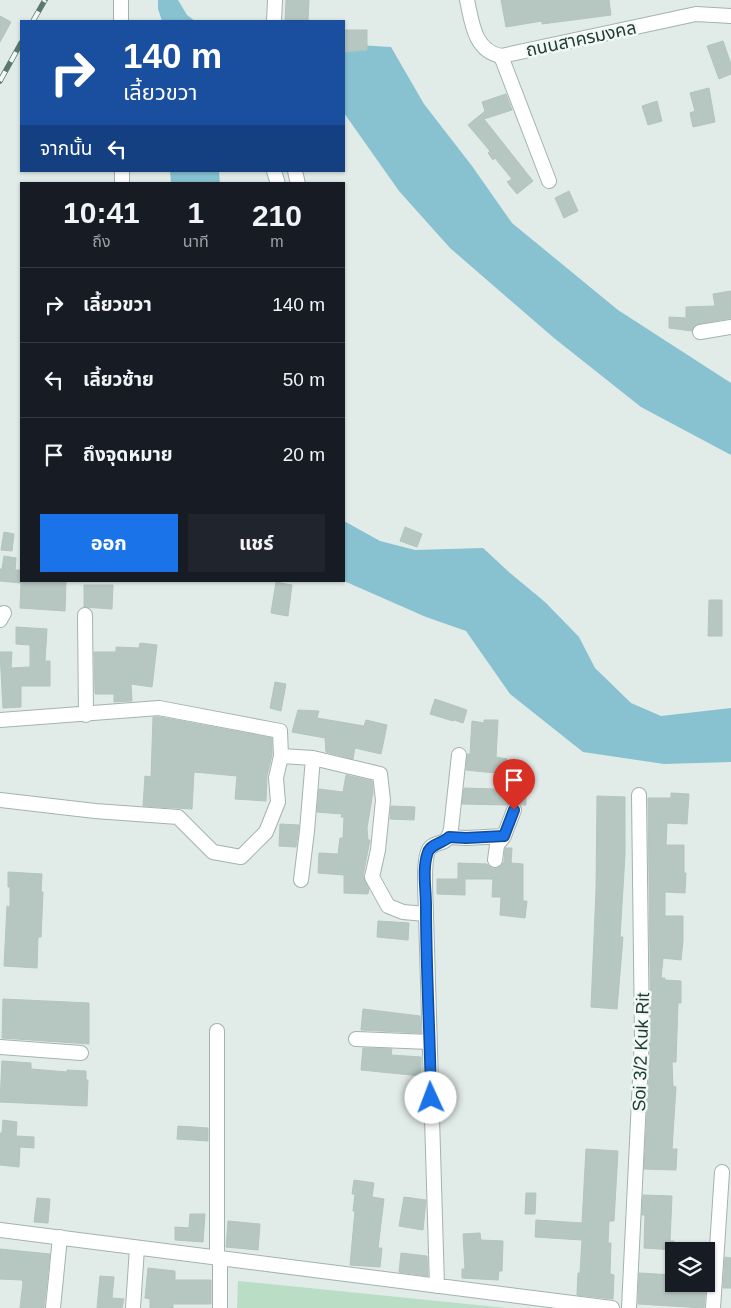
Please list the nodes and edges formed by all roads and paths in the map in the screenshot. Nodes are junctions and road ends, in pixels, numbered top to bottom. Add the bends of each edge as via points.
1 (121, 0) edge
2 (275, 0) edge
3 (466, 0) edge
4 (731, 16) edge
5 (121, 20) edge
6 (274, 20) edge
7 (501, 56) junction
8 (549, 181) dead end
9 (731, 328) edge
10 (700, 332) dead end
11 (85, 615) dead end
12 (86, 714) junction
13 (0, 720) edge
14 (459, 755) dead end
15 (281, 756) junction
16 (313, 758) junction
17 (640, 795) dead end
18 (0, 800) edge
19 (514, 810) dead end
20 (504, 836) junction
21 (449, 837) junction
22 (496, 860) dead end
23 (301, 880) dead end
24 (426, 914) junction
25 (217, 1031) dead end
26 (356, 1039) dead end
27 (430, 1042) junction
28 (0, 1046) edge
29 (81, 1053) dead end
30 (722, 1172) dead end
31 (0, 1230) edge
32 (60, 1238) junction
33 (137, 1248) junction
34 (218, 1258) junction
35 (437, 1286) junction
36 (53, 1308) edge
37 (133, 1308) edge
38 (220, 1308) edge
39 (612, 1308) edge
40 (629, 1308) edge
41 (713, 1308) edge

1 - 5 street
2 - 6 street
3 - 7 street, ถนนสาครมงคล via 475,36 486,50
4 - 7 street, ถนนสาครมงคล via 696,14
7 - 8 street
9 - 10 street
11 - 12 street
12 - 13 street
12 - 15 street via 159,708 280,731
14 - 21 street
15 - 16 street
15 - 18 street via 276,778 278,802 266,832 241,857 214,852 178,817 95,812
16 - 23 street
16 - 24 street via 380,774 383,800 372,877 388,906 404,912
17 - 40 street, Soi 3/2 Kuk Rit via 642,1038
19 - 20 street
20 - 21 street
20 - 22 street via 497,845
21 - 24 street via 428,852
24 - 27 street
25 - 34 street
26 - 27 street
27 - 35 street
28 - 29 street
30 - 41 street
31 - 32 street
32 - 33 street
32 - 36 street
33 - 34 street
33 - 37 street
34 - 35 street
34 - 38 street
35 - 39 street

